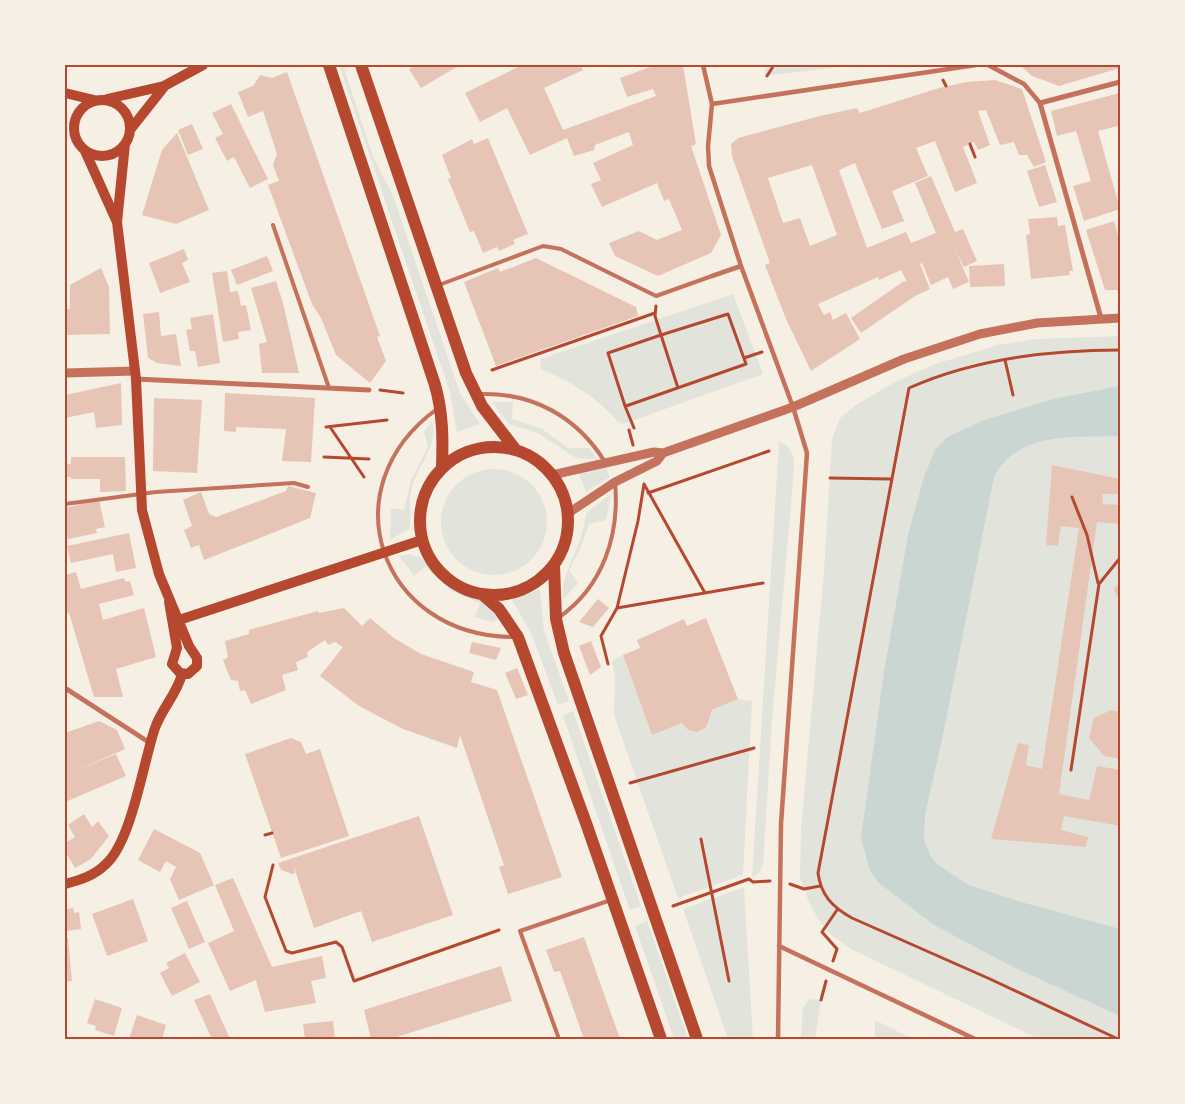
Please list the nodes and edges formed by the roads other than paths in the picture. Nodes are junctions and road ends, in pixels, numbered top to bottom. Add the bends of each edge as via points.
1 (203, 65) edge
2 (329, 65) edge
3 (361, 65) edge
4 (703, 65) edge
5 (976, 65) edge
6 (988, 65) edge
7 (1120, 82) edge
8 (164, 86) junction
9 (65, 93) edge
10 (106, 99) junction
11 (94, 100) junction
12 (1040, 103) junction
13 (712, 104) junction
14 (65, 128) edge
15 (130, 130) junction
16 (75, 138) junction
17 (125, 144) junction
18 (85, 151) junction
19 (117, 222) junction
20 (273, 225) dead end
21 (741, 266) junction
22 (712, 276) joint
23 (436, 286) junction
24 (1100, 318) junction
25 (1120, 318) edge
26 (65, 373) edge
27 (135, 375) junction
28 (329, 388) junction
29 (369, 390) road end
30 (476, 395) junction
31 (441, 406) junction
32 (793, 407) junction
33 (515, 449) junction
34 (663, 453) junction
35 (606, 464) junction
36 (442, 467) junction
37 (552, 475) junction
38 (615, 482) junction
39 (308, 487) dead end
40 (141, 494) junction
41 (65, 504) edge
42 (567, 514) junction
43 (422, 540) junction
44 (383, 552) junction
45 (554, 565) junction
46 (483, 595) junction
47 (169, 602) junction
48 (556, 619) junction
49 (178, 620) junction
50 (518, 637) junction
51 (182, 674) junction
52 (65, 688) edge
53 (150, 743) junction
54 (65, 884) edge
55 (613, 899) junction
56 (778, 946) junction
57 (559, 1039) edge
58 (662, 1039) edge
59 (697, 1039) edge
60 (778, 1039) edge
61 (976, 1039) edge

1 - 8 main road
2 - 31 main road
3 - 23 main road
4 - 13 street
5 - 13 street
6 - 12 street via 1024,84
7 - 12 street
8 - 10 main road
8 - 15 main road
9 - 11 main road
10 - 11 main road
10 - 15 main road via 126,114
11 - 16 main road via 77,113 73,130
12 - 24 street
13 - 21 street via 709,166
14 - 16 main road
15 - 17 main road
16 - 18 main road
17 - 18 main road via 110,155
17 - 19 main road
18 - 19 main road
19 - 27 main road
20 - 28 lane
21 - 22 street
21 - 32 street
22 - 23 lane via 656,296 561,250 543,246
23 - 30 main road
24 - 25 street
24 - 32 street via 1037,323 980,334 904,359
26 - 27 street
27 - 28 street
27 - 40 main road
28 - 29 street
30 - 33 main road
30 - 35 lane via 502,394 552,410 584,432
31 - 36 main road
31 - 44 lane via 421,420 404,440 384,479 378,531
32 - 34 street
32 - 56 street via 807,453 781,824
33 - 36 main road via 500,446 477,449 454,458
33 - 37 main road via 541,464
34 - 35 street via 654,452
34 - 38 street via 657,461
35 - 37 street
36 - 43 main road via 422,501 419,521
37 - 42 main road
38 - 42 street
38 - 48 lane via 615,524 602,567 573,607
39 - 40 lane via 294,483
40 - 41 lane
40 - 47 main road via 151,548
42 - 45 main road via 568,528
43 - 44 main road
43 - 46 main road via 430,560 444,577
44 - 49 main road
44 - 50 lane via 396,579 416,602 435,616 474,633
45 - 46 main road via 522,590 503,595
45 - 48 main road
46 - 50 main road via 499,608
47 - 49 main road
47 - 51 main road via 177,648 172,664
48 - 59 main road via 564,653
49 - 51 main road via 198,662 192,672
50 - 55 main road
51 - 53 main road
52 - 53 street
53 - 54 main road via 124,834 114,856 92,875
55 - 57 lane via 520,931
55 - 58 main road
56 - 60 street
56 - 61 street

